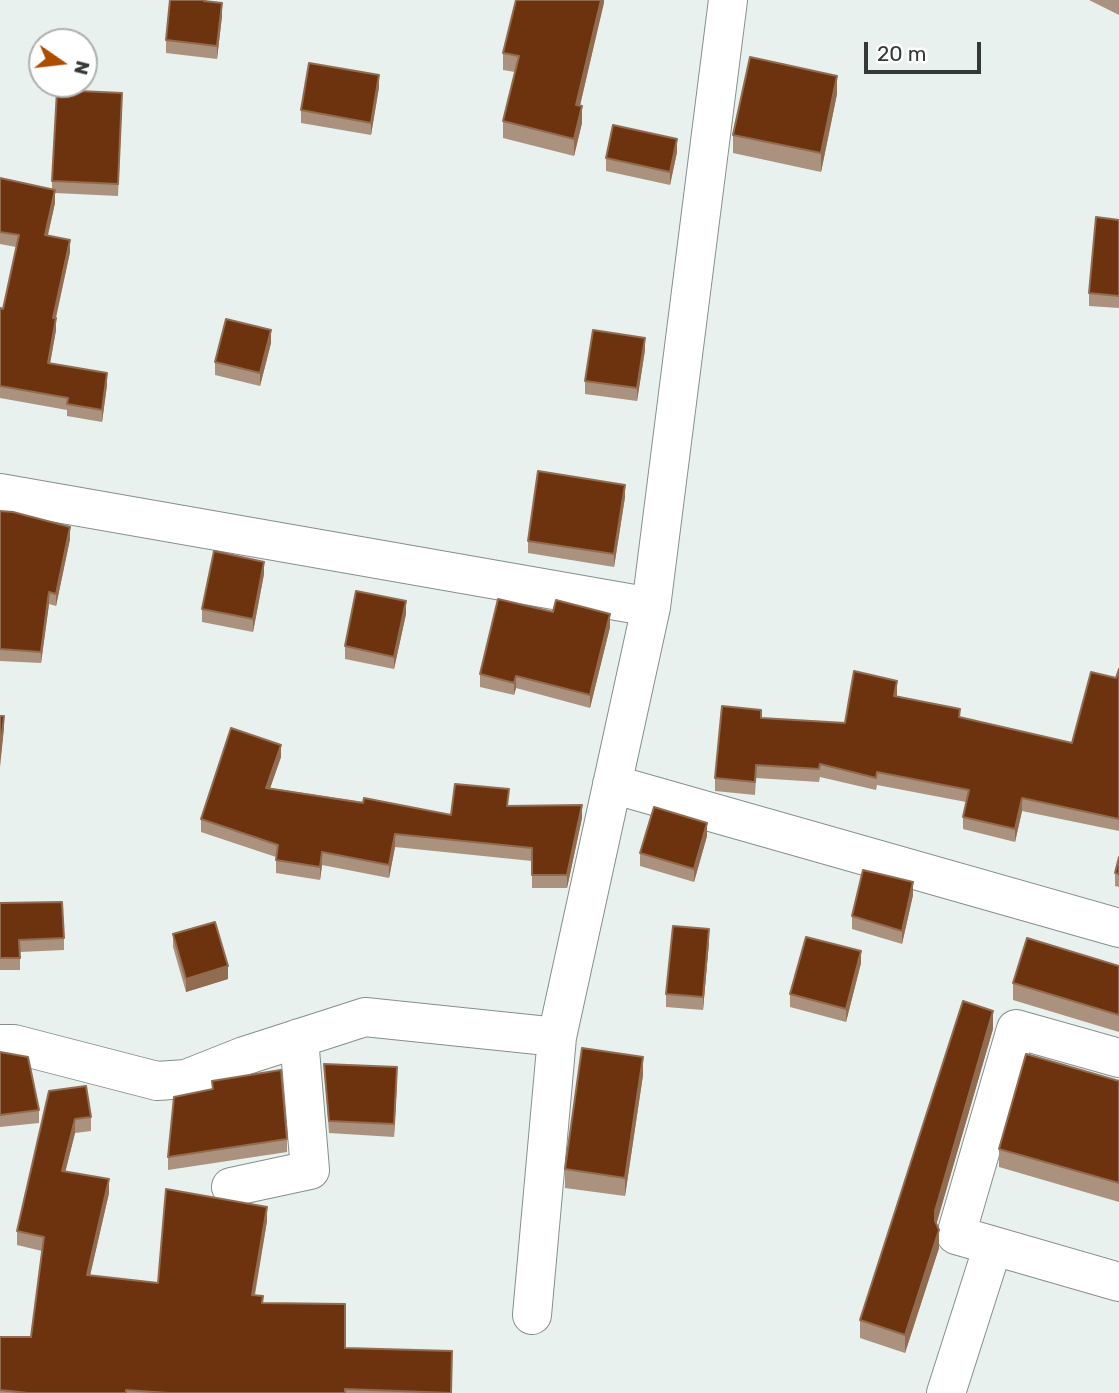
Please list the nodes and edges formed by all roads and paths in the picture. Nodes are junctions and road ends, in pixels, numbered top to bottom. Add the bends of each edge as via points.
1 (728, 0) edge
2 (0, 493) edge
3 (651, 607) junction
4 (612, 784) junction
5 (1119, 928) edge
6 (557, 1037) junction
7 (299, 1038) junction
8 (0, 1044) edge
9 (1119, 1058) edge
10 (231, 1186) dead end
11 (993, 1246) junction
12 (1119, 1282) edge
13 (531, 1315) dead end
14 (946, 1393) edge

1 - 3 street
2 - 3 street
3 - 4 street
4 - 5 street
4 - 6 street
6 - 7 street via 365,1017
6 - 13 street
7 - 8 street via 186,1079 157,1081
7 - 10 street via 310,1170
9 - 11 street via 1016,1029 956,1235
11 - 12 street
11 - 14 street

